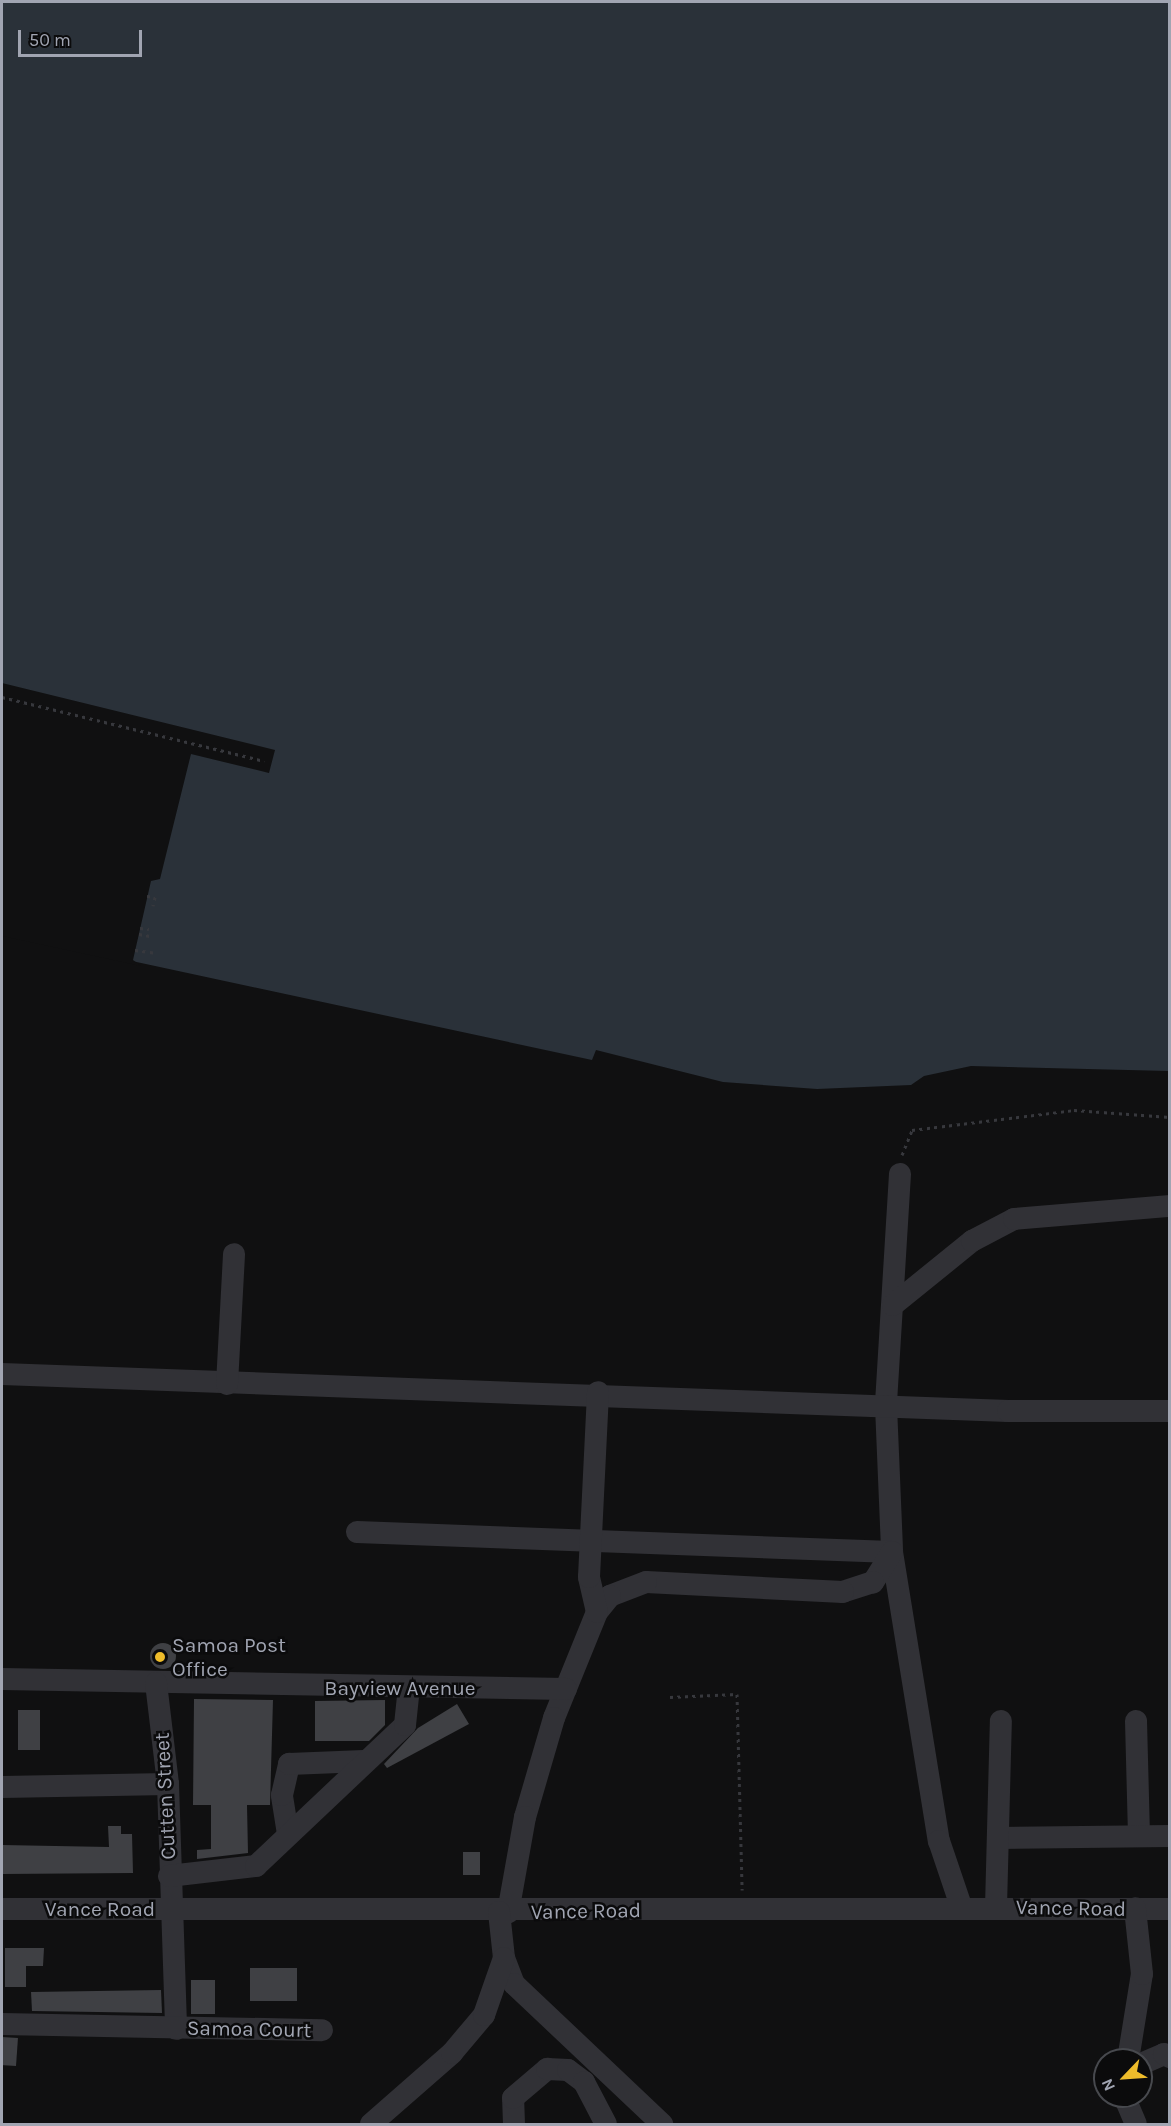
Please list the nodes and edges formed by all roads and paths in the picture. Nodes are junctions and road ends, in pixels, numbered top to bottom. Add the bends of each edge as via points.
1 (2, 697) edge
2 (264, 761) dead end
3 (147, 896) dead end
4 (153, 906) dead end
5 (140, 928) dead end
6 (149, 929) dead end
7 (139, 934) dead end
8 (150, 936) dead end
9 (135, 950) dead end
10 (157, 953) dead end
11 (1170, 1117) edge
12 (900, 1174) joint
13 (1170, 1206) edge
14 (234, 1254) dead end
15 (893, 1305) junction
16 (2, 1374) edge
17 (227, 1384) junction
18 (598, 1392) junction
19 (886, 1406) junction
20 (1170, 1411) edge
21 (357, 1532) dead end
22 (589, 1540) junction
23 (892, 1552) junction
24 (597, 1612) junction
25 (2, 1679) edge
26 (156, 1683) junction
27 (409, 1688) junction
28 (566, 1689) junction
29 (670, 1697) dead end
30 (1001, 1721) dead end
31 (1136, 1721) dead end
32 (364, 1761) junction
33 (168, 1784) junction
34 (2, 1787) edge
35 (288, 1834) junction
36 (1139, 1836) junction
37 (1170, 1836) edge
38 (998, 1838) junction
39 (169, 1875) junction
40 (961, 1906) junction
41 (996, 1907) junction
42 (1136, 1908) junction
43 (2, 1909) edge
44 (1170, 1909) edge
45 (171, 1910) junction
46 (743, 1910) junction
47 (503, 1912) junction
48 (504, 1958) junction
49 (2, 2024) edge
50 (176, 2029) junction
51 (322, 2030) dead end
52 (1130, 2048) edge
53 (1170, 2057) edge
54 (1153, 2059) edge
55 (1129, 2108) edge
56 (371, 2124) edge
57 (514, 2124) edge
58 (606, 2124) edge
59 (662, 2124) edge
60 (1136, 2124) edge

1 - 2 path
3 - 4 path via 154,897
5 - 6 path
7 - 8 path
9 - 10 path
11 - 12 path via 1074,1110 912,1130 903,1143
12 - 15 street
13 - 15 street via 1014,1219 972,1241
14 - 17 street
15 - 19 street
16 - 17 street
17 - 18 street
18 - 19 street
18 - 22 street
19 - 20 street
19 - 23 street
21 - 22 street
22 - 23 street
22 - 24 street via 589,1576
23 - 24 street via 873,1582 843,1592 646,1582 624,1586
23 - 40 street via 939,1841
24 - 28 street
25 - 26 street, Bayview Avenue
26 - 27 street, Bayview Avenue
26 - 33 street, Cutten Street
27 - 28 street, Bayview Avenue
27 - 32 street via 405,1725
28 - 47 street via 525,1817
29 - 46 path via 737,1694
30 - 38 street
31 - 36 street
32 - 35 street
32 - 35 street via 289,1764 282,1795
33 - 34 street
33 - 39 street, Cutten Street
35 - 39 street via 247,1871
36 - 37 street
36 - 38 street
38 - 41 street
39 - 45 street, Cutten Street
40 - 41 street, Vance Road
40 - 46 street, Vance Road
41 - 42 street, Vance Road
42 - 44 street, Vance Road
42 - 52 street via 1142,1974
43 - 45 street, Vance Road
45 - 47 street, Vance Road
45 - 50 street, Cutten Street
46 - 47 street, Vance Road
47 - 48 street
48 - 56 street via 484,2015 452,2053
48 - 59 street via 513,1984 538,2011
49 - 50 street, Samoa Court
50 - 51 street, Samoa Court
53 - 54 street via 1164,2054
55 - 60 street
57 - 58 street via 513,2098 547,2069 568,2070 584,2082

